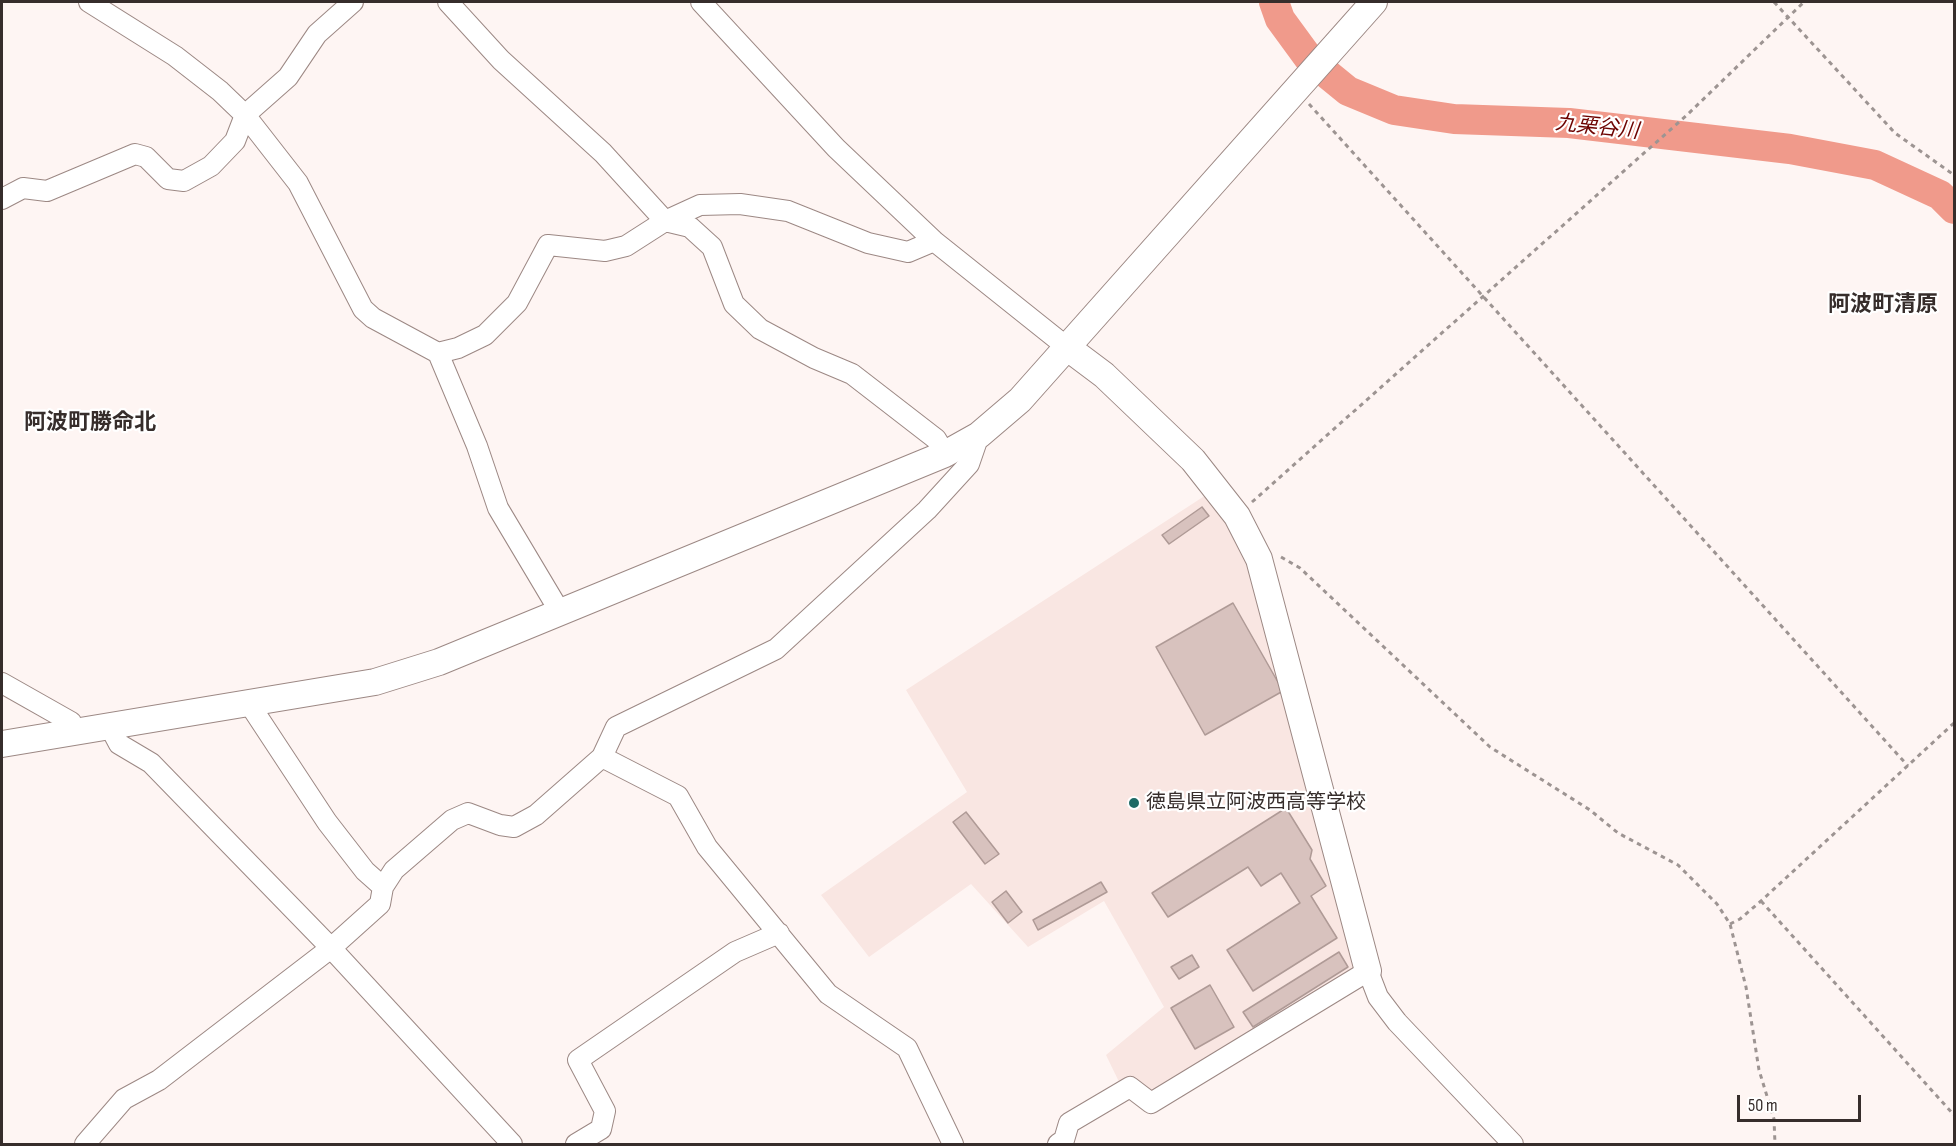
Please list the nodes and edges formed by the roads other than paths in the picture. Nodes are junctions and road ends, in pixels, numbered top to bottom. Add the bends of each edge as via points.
1 (89, 2) edge
2 (353, 2) edge
3 (448, 2) edge
4 (701, 2) edge
5 (1374, 2) edge
6 (246, 115) junction
7 (2, 199) edge
8 (665, 221) junction
9 (934, 241) junction
10 (1068, 348) junction
11 (438, 353) junction
12 (979, 435) junction
13 (945, 454) junction
14 (560, 612) junction
15 (2, 683) edge
16 (250, 705) junction
17 (110, 727) junction
18 (74, 733) junction
19 (2, 744) edge
20 (602, 757) junction
21 (383, 887) junction
22 (779, 933) junction
23 (331, 948) junction
24 (1368, 971) junction
25 (85, 1144) edge
26 (512, 1144) edge
27 (576, 1144) edge
28 (952, 1144) edge
29 (1058, 1144) edge
30 (1513, 1144) edge

1 - 6 street via 175,56
2 - 6 street via 317,34 288,77
3 - 8 street via 501,60 603,153
4 - 9 street via 836,148
5 - 10 street
6 - 7 street via 235,141 211,166 184,181 168,179 146,157 135,154 47,191 23,188
6 - 11 street via 298,183 363,309
8 - 9 street via 700,205 740,204 788,211 868,243 908,252
8 - 11 street via 626,246 605,251 548,245 516,303 485,335
8 - 13 street via 690,228 712,247 734,304 760,328 852,374 936,439
9 - 10 street
10 - 12 street via 1020,400
10 - 24 street via 1104,375 1193,460 1237,516 1259,559
11 - 14 street via 498,508
12 - 13 street
12 - 20 street via 969,464 927,510 776,649 616,727
13 - 14 street
14 - 16 street via 439,662 375,682
15 - 18 street via 71,722
16 - 17 street
16 - 21 street via 327,822 365,871
17 - 18 street
17 - 23 street via 119,744 151,763
18 - 19 street
20 - 21 street via 536,815 514,826 468,813 452,820 394,870
20 - 22 street via 678,796 707,847
21 - 23 street via 380,904
22 - 27 street via 735,952 578,1060 604,1112 601,1129
22 - 28 street via 828,994 907,1048
23 - 25 street via 159,1080 124,1100
23 - 26 street
24 - 29 street via 1151,1103 1130,1087 1069,1123 1064,1140
24 - 30 street via 1378,997 1397,1022

